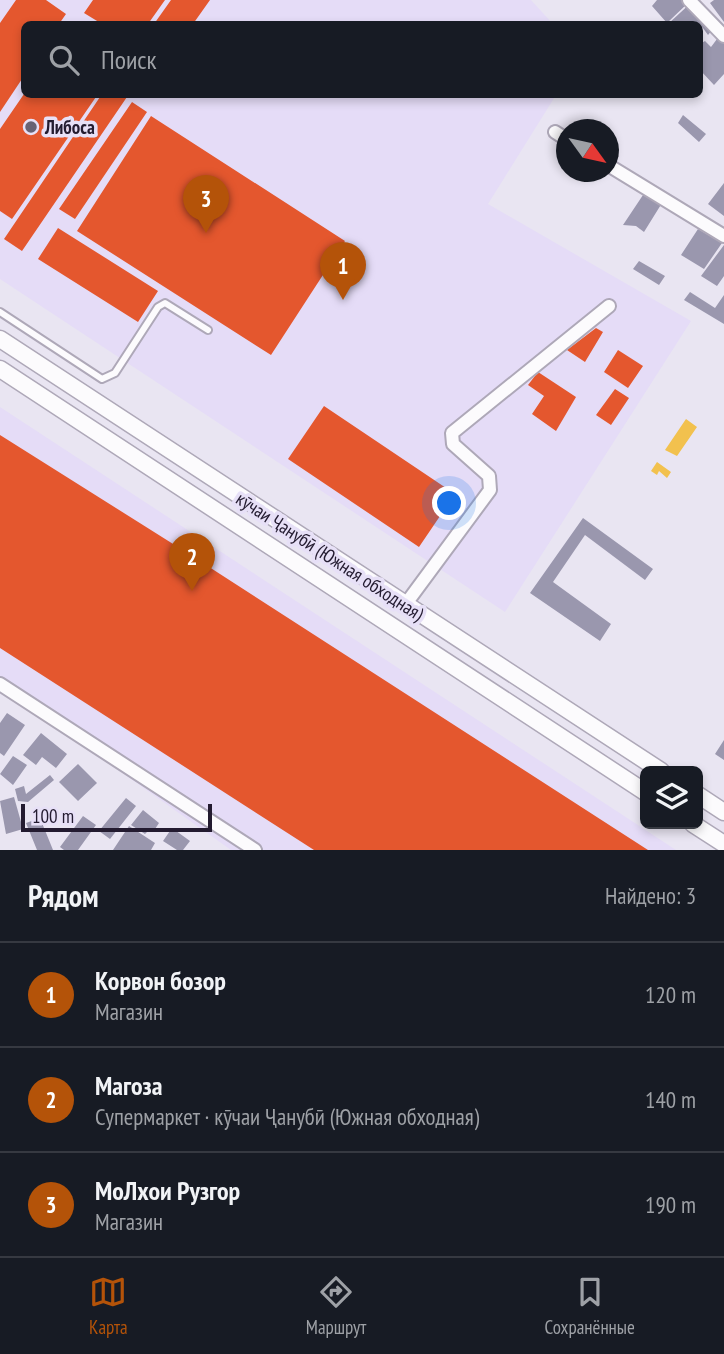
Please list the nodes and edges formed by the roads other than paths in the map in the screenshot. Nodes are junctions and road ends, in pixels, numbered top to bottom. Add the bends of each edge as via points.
1 (689, 0) edge
2 (724, 36) edge
3 (619, 172) edge
4 (724, 236) edge
5 (609, 306) dead end
6 (0, 312) edge
7 (208, 330) dead end
8 (0, 339) edge
9 (0, 369) edge
10 (405, 605) junction
11 (0, 684) edge
12 (653, 766) edge
13 (640, 789) edge
14 (703, 798) edge
15 (724, 812) edge
16 (701, 829) edge
17 (724, 844) edge
18 (255, 850) edge

1 - 2 street
3 - 4 street
5 - 10 street via 452,433 453,444 489,476 490,490
6 - 7 lane via 102,379 115,373 165,303
8 - 10 main road, кӯчаи Ҷанубӣ (Южная обходная)
9 - 13 main road, кӯчаи Ҷанубӣ (Южная обходная)
10 - 12 main road, кӯчаи Ҷанубӣ (Южная обходная)
11 - 18 street
14 - 15 main road
16 - 17 main road

